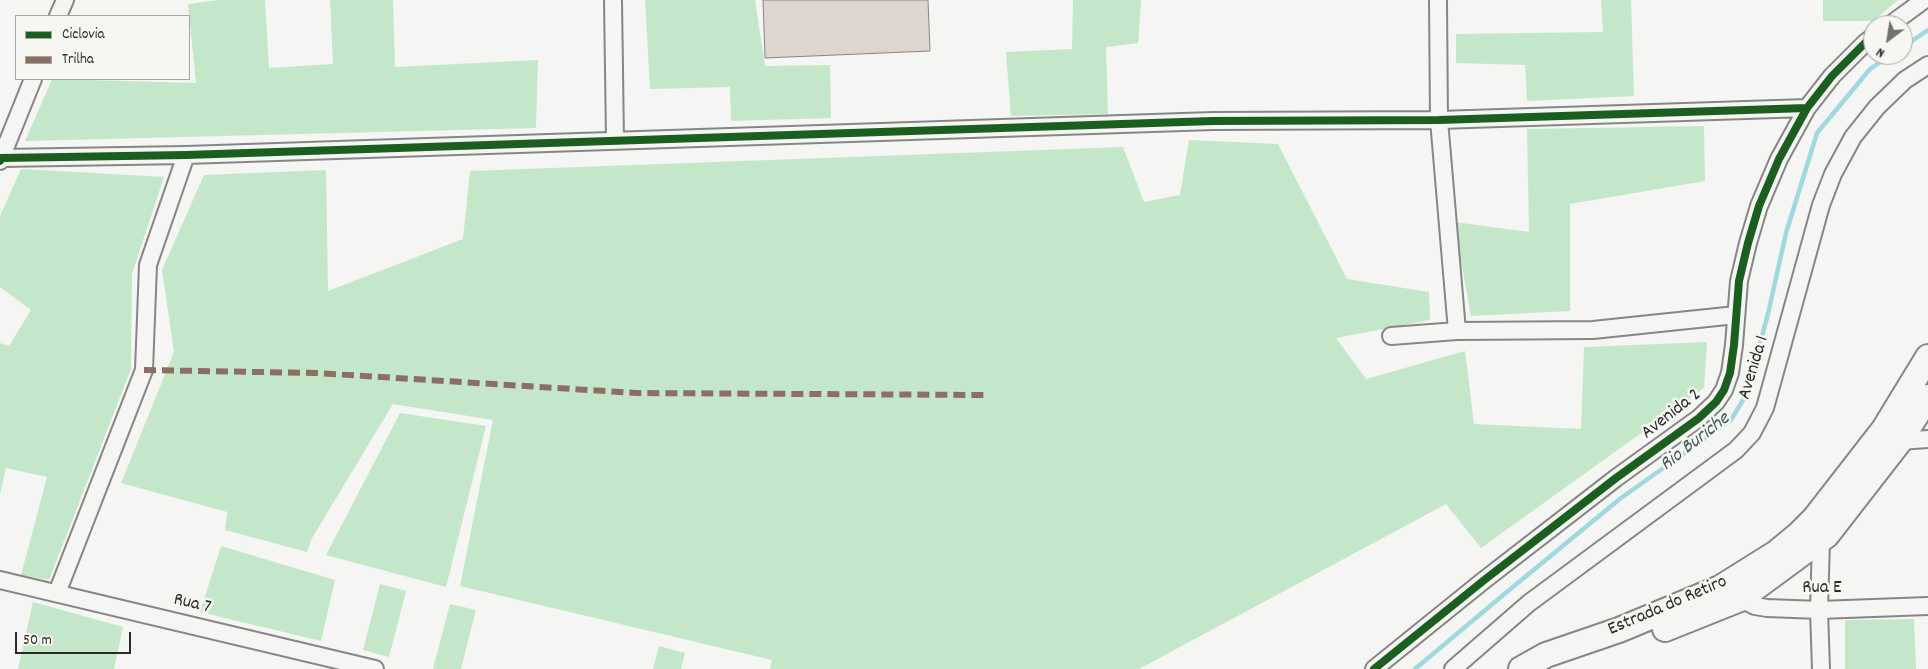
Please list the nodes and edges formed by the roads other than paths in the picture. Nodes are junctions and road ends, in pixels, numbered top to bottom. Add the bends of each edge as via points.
1 (65, 0) edge
2 (613, 0) edge
3 (1438, 0) edge
4 (1924, 0) edge
5 (58, 15) edge
6 (1904, 15) edge
7 (1863, 45) edge
8 (1928, 64) edge
9 (33, 80) edge
10 (1806, 108) junction
11 (1439, 120) junction
12 (615, 140) junction
13 (186, 155) junction
14 (0, 160) edge
15 (1736, 315) junction
16 (1457, 331) junction
17 (1391, 336) dead end
18 (1928, 358) edge
19 (1928, 397) edge
20 (1892, 435) junction
21 (1928, 439) edge
22 (1818, 530) junction
23 (0, 580) edge
24 (57, 593) junction
25 (1730, 594) junction
26 (1928, 606) edge
27 (1819, 610) junction
28 (334, 664) edge
29 (374, 669) edge
30 (1376, 669) edge
31 (1453, 669) edge
32 (1521, 669) edge
33 (1534, 669) edge
34 (1821, 669) edge

1 - 5 street
2 - 12 street
3 - 11 street
4 - 6 street
7 - 10 street, Avenida 2
8 - 31 street, Avenida 1 via 1877,106 1853,138 1833,174 1821,205 1765,408 1752,433 1736,450 1529,603
9 - 14 street
10 - 11 street
10 - 15 street, Avenida 2 via 1759,206 1739,281
11 - 12 street via 1213,121
11 - 16 street
12 - 13 street
13 - 14 street
13 - 24 street via 148,265 144,370
15 - 16 street via 1593,330
15 - 30 street, Avenida 2 via 1730,372 1716,402 1483,580
16 - 17 street
18 - 20 street, Estrada do Retiro
19 - 20 street, Estrada do Retiro
20 - 21 street
20 - 22 street, Estrada do Retiro via 1827,535
22 - 25 street, Estrada do Retiro
22 - 27 street
23 - 24 street, Rua 7
24 - 28 street, Rua 7
25 - 27 street, Rua E via 1755,606
25 - 32 street, Estrada do Retiro via 1546,655
25 - 33 street, Estrada do Retiro via 1724,607 1573,662
26 - 27 street, Rua E
27 - 34 street
28 - 29 street, Rua 7

